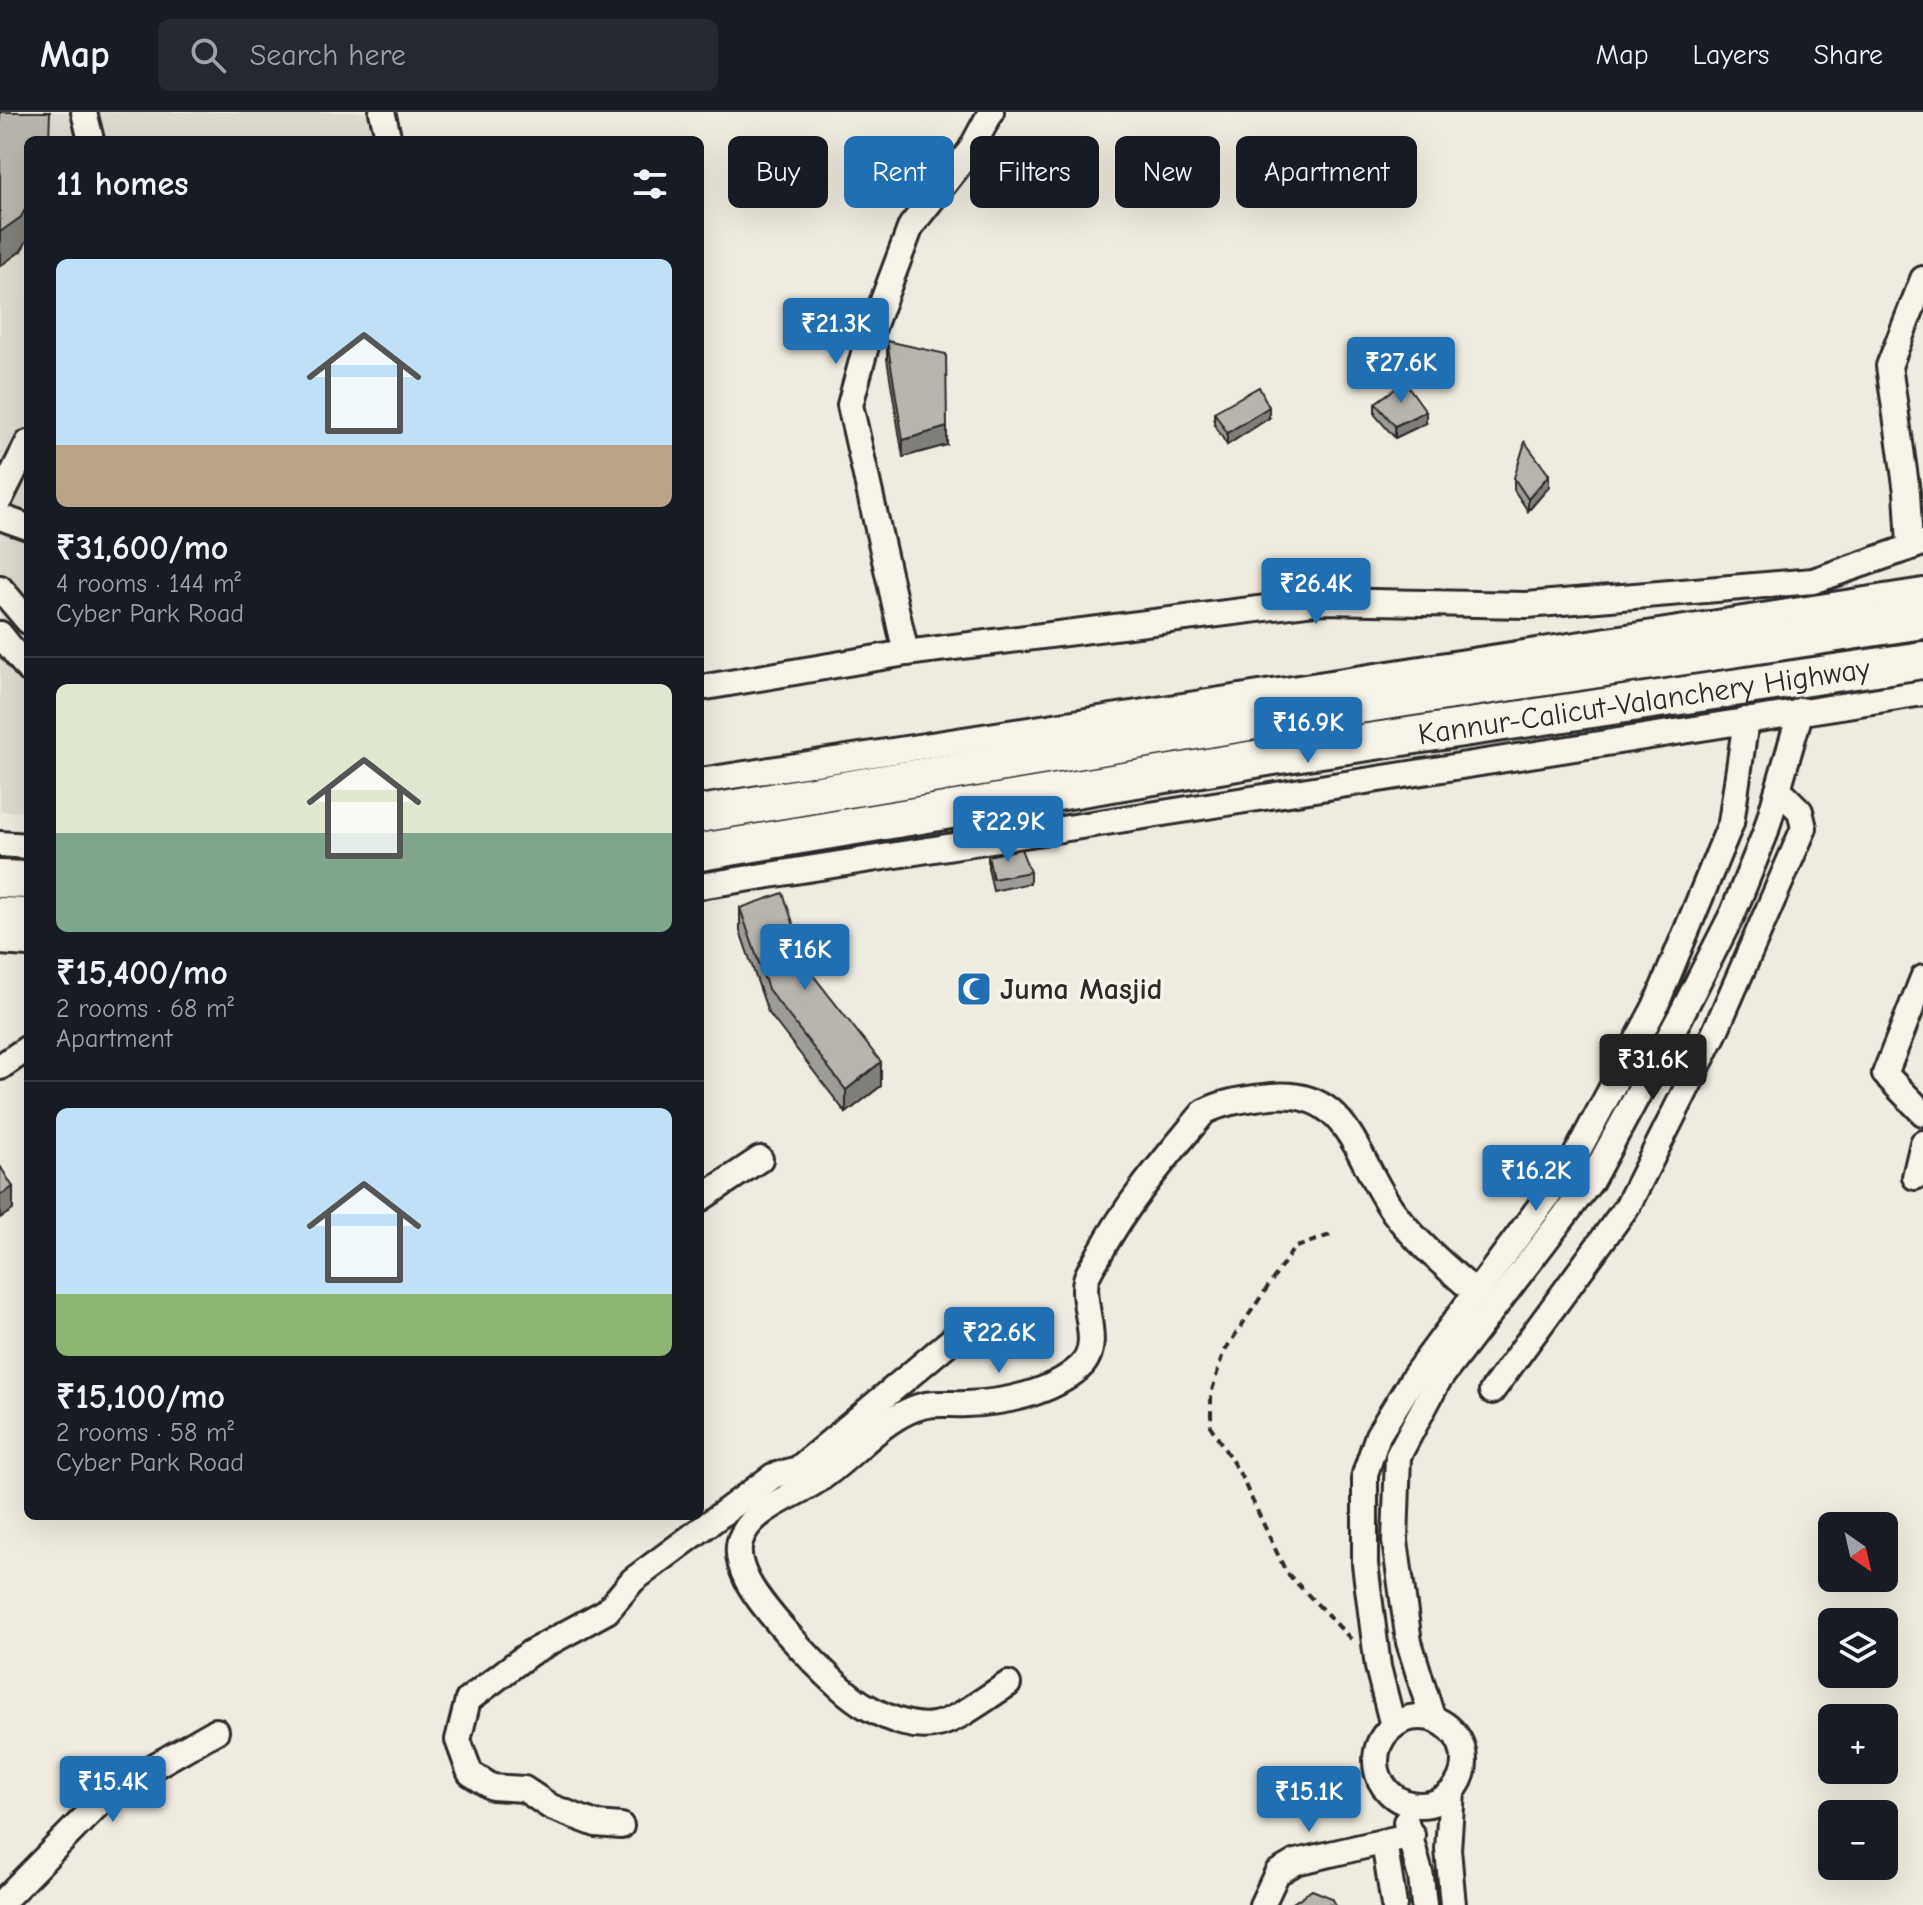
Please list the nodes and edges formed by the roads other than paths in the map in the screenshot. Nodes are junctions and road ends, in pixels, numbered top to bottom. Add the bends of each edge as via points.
1 (84, 112) edge
2 (382, 112) edge
3 (991, 112) edge
4 (90, 136) edge
5 (388, 136) edge
6 (1923, 279) edge
7 (24, 451) edge
8 (0, 499) edge
9 (0, 517) edge
10 (24, 526) edge
11 (1916, 544) edge
12 (0, 588) edge
13 (1923, 591) edge
14 (24, 616) edge
15 (1923, 620) edge
16 (0, 634) edge
17 (906, 653) junction
18 (1923, 660) edge
19 (24, 664) edge
20 (704, 687) edge
21 (1923, 693) edge
22 (1801, 710) junction
23 (1746, 720) junction
24 (704, 780) edge
25 (1778, 789) junction
26 (704, 813) edge
27 (0, 844) edge
28 (24, 846) edge
29 (704, 851) edge
30 (0, 879) edge
31 (24, 880) edge
32 (704, 885) edge
33 (0, 916) edge
34 (24, 917) edge
35 (0, 942) edge
36 (24, 944) edge
37 (1923, 978) edge
38 (24, 1051) edge
39 (0, 1067) edge
40 (1923, 1113) edge
41 (1923, 1143) edge
42 (760, 1159) dead end
43 (1915, 1177) dead end
44 (704, 1196) edge
45 (1476, 1293) junction
46 (954, 1338) dead end
47 (1492, 1391) dead end
48 (878, 1418) junction
49 (1008, 1684) dead end
50 (1432, 1717) junction
51 (1393, 1726) junction
52 (216, 1731) dead end
53 (1452, 1792) junction
54 (1398, 1801) junction
55 (621, 1826) dead end
56 (1412, 1835) junction
57 (1384, 1842) junction
58 (0, 1904) edge
59 (1262, 1905) edge
60 (1394, 1905) edge
61 (1424, 1905) edge
62 (1453, 1905) edge

1 - 4 street
2 - 5 street
3 - 17 street via 970,151 911,226 850,405
6 - 11 street via 1889,366
7 - 8 street
9 - 10 street
11 - 17 street via 1813,581 1527,605 1322,601
12 - 14 street
13 - 24 street
15 - 26 highway via 1258,721
16 - 19 street
17 - 20 street
18 - 29 highway, Kannur-Calicut-Valanchery Highway via 1273,756
21 - 22 street
22 - 23 street
22 - 25 street
23 - 32 street
23 - 45 street via 1731,823 1655,1007 1570,1166
25 - 47 street via 1800,811 1804,828 1714,1034 1628,1205
25 - 50 street via 1733,913 1591,1181 1438,1381 1398,1456 1395,1541 1409,1642
27 - 28 street
30 - 31 highway
33 - 34 highway
35 - 36 street
37 - 40 street via 1885,1074
38 - 39 street
41 - 43 street
42 - 44 street
45 - 48 street via 1391,1209 1343,1122 1316,1099 1289,1093 1222,1103 1204,1112 1123,1211 1085,1281 1089,1351 1078,1369 1029,1393 965,1404 937,1402
45 - 51 street via 1378,1435 1365,1474 1365,1564 1378,1667
46 - 48 street
48 - 49 street via 822,1478 766,1510 743,1533 738,1555 747,1581 786,1633 862,1704 899,1724 924,1728 949,1721
48 - 55 street via 798,1469 773,1476 662,1556 607,1611 530,1653 468,1700 458,1740 470,1773 492,1787 524,1789 551,1807 596,1824
50 - 51 street
50 - 53 street via 1448,1727 1463,1751 1464,1766
51 - 54 street via 1376,1750 1375,1765 1378,1779
52 - 58 street via 111,1791
53 - 54 street via 1427,1806
53 - 62 street via 1448,1849
54 - 56 street
56 - 57 street
56 - 61 street
57 - 59 street via 1296,1862 1277,1873
57 - 60 street

